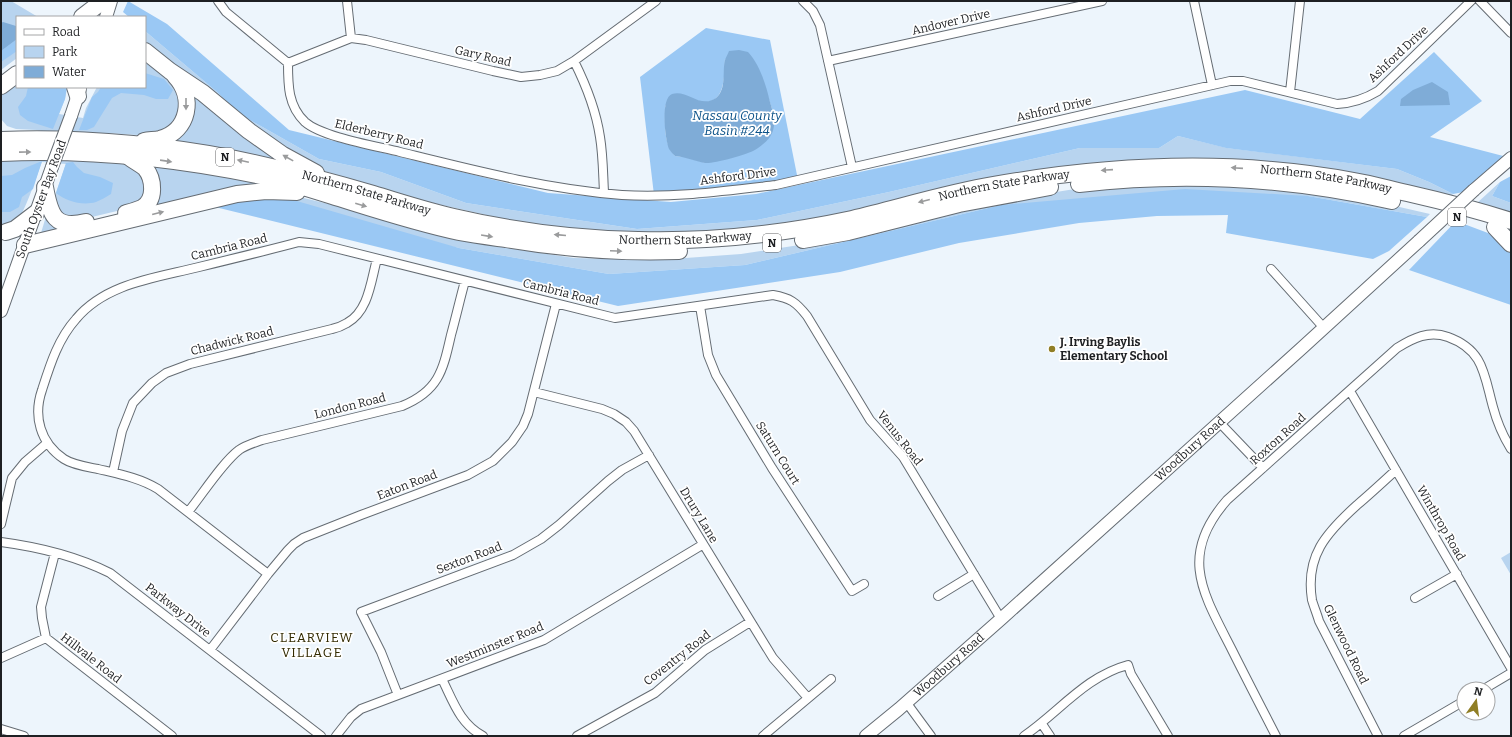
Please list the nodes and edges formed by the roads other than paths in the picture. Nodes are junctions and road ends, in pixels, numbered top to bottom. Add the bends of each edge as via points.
1 (103, 1) edge
2 (112, 1) edge
3 (218, 1) edge
4 (347, 1) edge
5 (656, 1) edge
6 (803, 1) edge
7 (1102, 1) edge
8 (1194, 1) edge
9 (1300, 1) edge
10 (1471, 1) edge
11 (1480, 1) edge
12 (645, 4) edge
13 (83, 16) edge
14 (106, 16) edge
15 (1511, 33) edge
16 (351, 38) junction
17 (146, 52) edge
18 (574, 61) junction
19 (828, 61) junction
20 (288, 63) junction
21 (16, 66) edge
22 (170, 71) junction
23 (16, 75) edge
24 (1, 76) edge
25 (1212, 85) junction
26 (1, 86) edge
27 (78, 90) edge
28 (1290, 92) junction
29 (1, 127) edge
30 (8, 139) edge
31 (98, 142) junction
32 (1, 153) edge
33 (127, 157) junction
34 (1511, 158) edge
35 (852, 168) junction
36 (45, 187) junction
37 (604, 192) junction
38 (345, 193) junction
39 (36, 213) junction
40 (1511, 221) edge
41 (1495, 227) junction
42 (4, 231) edge
43 (1511, 232) edge
44 (1511, 244) edge
45 (23, 249) junction
46 (376, 259) junction
47 (1271, 269) dead end
48 (464, 281) junction
49 (4, 296) edge
50 (786, 298) joint
51 (556, 304) junction
52 (700, 306) junction
53 (1, 311) edge
54 (1324, 328) junction
55 (1350, 391) junction
56 (534, 392) junction
57 (1219, 422) junction
58 (47, 443) junction
59 (1511, 449) edge
60 (649, 455) junction
61 (1263, 468) junction
62 (1396, 470) junction
63 (113, 472) junction
64 (188, 512) junction
65 (1, 524) edge
66 (1, 542) edge
67 (702, 545) junction
68 (55, 552) junction
69 (268, 574) junction
70 (974, 574) junction
71 (1457, 574) junction
72 (864, 584) dead end
73 (938, 596) dead end
74 (1415, 598) dead end
75 (1001, 618) junction
76 (750, 622) junction
77 (46, 638) junction
78 (210, 650) junction
79 (1, 658) edge
80 (1511, 668) edge
81 (1511, 674) edge
82 (442, 679) junction
83 (831, 679) dead end
84 (1496, 682) edge
85 (398, 695) junction
86 (808, 698) junction
87 (906, 702) junction
88 (1456, 706) edge
89 (1042, 724) junction
90 (1, 729) edge
91 (24, 736) edge
92 (172, 736) edge
93 (321, 736) edge
94 (336, 736) edge
95 (483, 736) edge
96 (577, 736) edge
97 (763, 736) edge
98 (866, 736) edge
99 (931, 736) edge
100 (1024, 736) edge
101 (1050, 736) edge
102 (1168, 736) edge
103 (1276, 736) edge
104 (1378, 736) edge
105 (1404, 736) edge

1 - 13 highway
2 - 14 main road
3 - 20 street via 226,12
4 - 16 street
5 - 12 street, Gary Road
6 - 19 street via 818,21
7 - 19 street, Andover Drive
8 - 25 street
9 - 28 street
10 - 28 street, Ashford Drive via 1387,83 1365,98 1337,104
11 - 15 street
12 - 18 street, Gary Road
16 - 18 street, Gary Road via 521,77 556,71
16 - 20 street
17 - 22 highway
18 - 37 street via 595,115 602,155
19 - 35 street
20 - 37 street, Elderberry Road via 288,85 294,108 306,122 319,131 524,182
21 - 24 highway
22 -> 31 highway via 181,83 187,102 186,112 178,128 160,139
38 -> 22 highway via 320,175 283,155 203,93
23 - 26 highway
25 - 28 street, Ashford Drive via 1240,80
25 - 35 street, Ashford Drive
27 - 36 main road, South Oyster Bay Road, bridge
29 - 30 highway
30 - 31 highway, Northern State Parkway / N
38 -> 31 highway, Northern State Parkway / N via 230,158 158,147
32 -> 33 highway, Northern State Parkway / N via 50,152
33 - 36 highway via 144,168 152,182 148,203 142,208 76,225 66,224 52,212
33 -> 38 highway, Northern State Parkway / N via 183,163
34 - 54 main road, Woodbury Road, bridge
35 - 37 street, Ashford Drive via 716,193 664,196
36 - 39 main road, South Oyster Bay Road
40 -> 38 highway, Northern State Parkway / N via 1454,204 1354,181 1226,167 1106,170 1055,176 992,185 854,218 777,233 668,240 527,232
38 -> 41 highway, Northern State Parkway / N via 459,232 552,246 646,252 798,241 848,232 1006,195 1058,186 1140,179 1212,179 1306,185 1377,197
45 -> 38 highway via 213,199 254,192
39 - 42 highway via 15,229
39 - 45 main road, South Oyster Bay Road
41 - 43 highway, Northern State Parkway / N
41 - 44 highway
42 - 45 highway
45 - 49 main road, South Oyster Bay Road
46 - 48 street, Cambria Road
46 - 58 street, Cambria Road via 319,244 299,242 132,284 104,296 76,319 55,353 38,405 40,428
46 - 63 street, Chadwick Road via 365,304 348,323 332,330 190,364 166,373 152,383 139,396 128,414
47 - 54 street
48 - 51 street, Cambria Road
48 - 64 street, London Road via 443,369 436,382 424,394 402,406 262,440 247,446 229,460
49 - 53 main road, South Oyster Bay Road
50 - 52 street, Cambria Road via 773,295
50 - 70 street, Venus Road via 798,304 807,316 870,420 903,457
51 - 52 street, Cambria Road via 615,318
51 - 56 street, Eaton Road
52 - 72 street, Saturn Court via 708,355 716,375 772,468 852,591
54 - 57 main road, Woodbury Road
55 - 59 street, Roxton Road via 1397,348 1418,336 1434,334 1459,341 1478,358 1484,370 1497,423
55 - 61 street, Roxton Road
55 - 62 street, Winthrop Road
56 - 60 street, Drury Lane via 614,414 634,431
56 - 69 street, Eaton Road via 523,426 493,462 468,475 303,538 288,550
57 - 61 street
57 - 75 main road, Woodbury Road
58 - 63 street, Cambria Road via 67,461
58 - 65 street via 25,462 12,478
60 - 67 street, Drury Lane
60 - 85 street, Sexton Road via 622,470 541,539 513,554 361,612
61 - 103 street, Roxton Road via 1216,513 1208,526 1200,552 1199,570 1202,587 1212,611
62 - 71 street, Winthrop Road
62 - 104 street, Glenwood Road via 1330,531 1317,553 1311,582 1312,601 1319,621
63 - 64 street, Cambria Road via 147,482
64 - 69 street, Cambria Road
66 - 68 street, Parkway Drive
67 - 76 street, Drury Lane
67 - 82 street, Westminster Road via 544,640
68 - 77 street, Hillvale Road via 41,608
68 - 78 street, Parkway Drive via 78,558 110,573
69 - 78 street, Eaton Road
70 - 73 street
70 - 75 street, Venus Road
71 - 74 street
71 - 80 street, Winthrop Road
75 - 87 main road, Woodbury Road
76 - 86 street, Drury Lane via 773,658
76 - 96 street, Coventry Road via 705,650 655,693
77 - 79 street
77 - 92 street, Hillvale Road
78 - 93 street, Parkway Drive
81 - 84 street
82 - 85 street, Westminster Road
82 - 95 street via 461,717 468,726
83 - 86 street
85 - 94 street, Westminster Road via 361,710 351,717
86 - 97 street
87 - 98 main road, Woodbury Road
87 - 99 street
88 - 105 street
89 - 100 street
89 - 101 street
89 - 102 street via 1083,687 1115,668 1128,665
90 - 91 street

